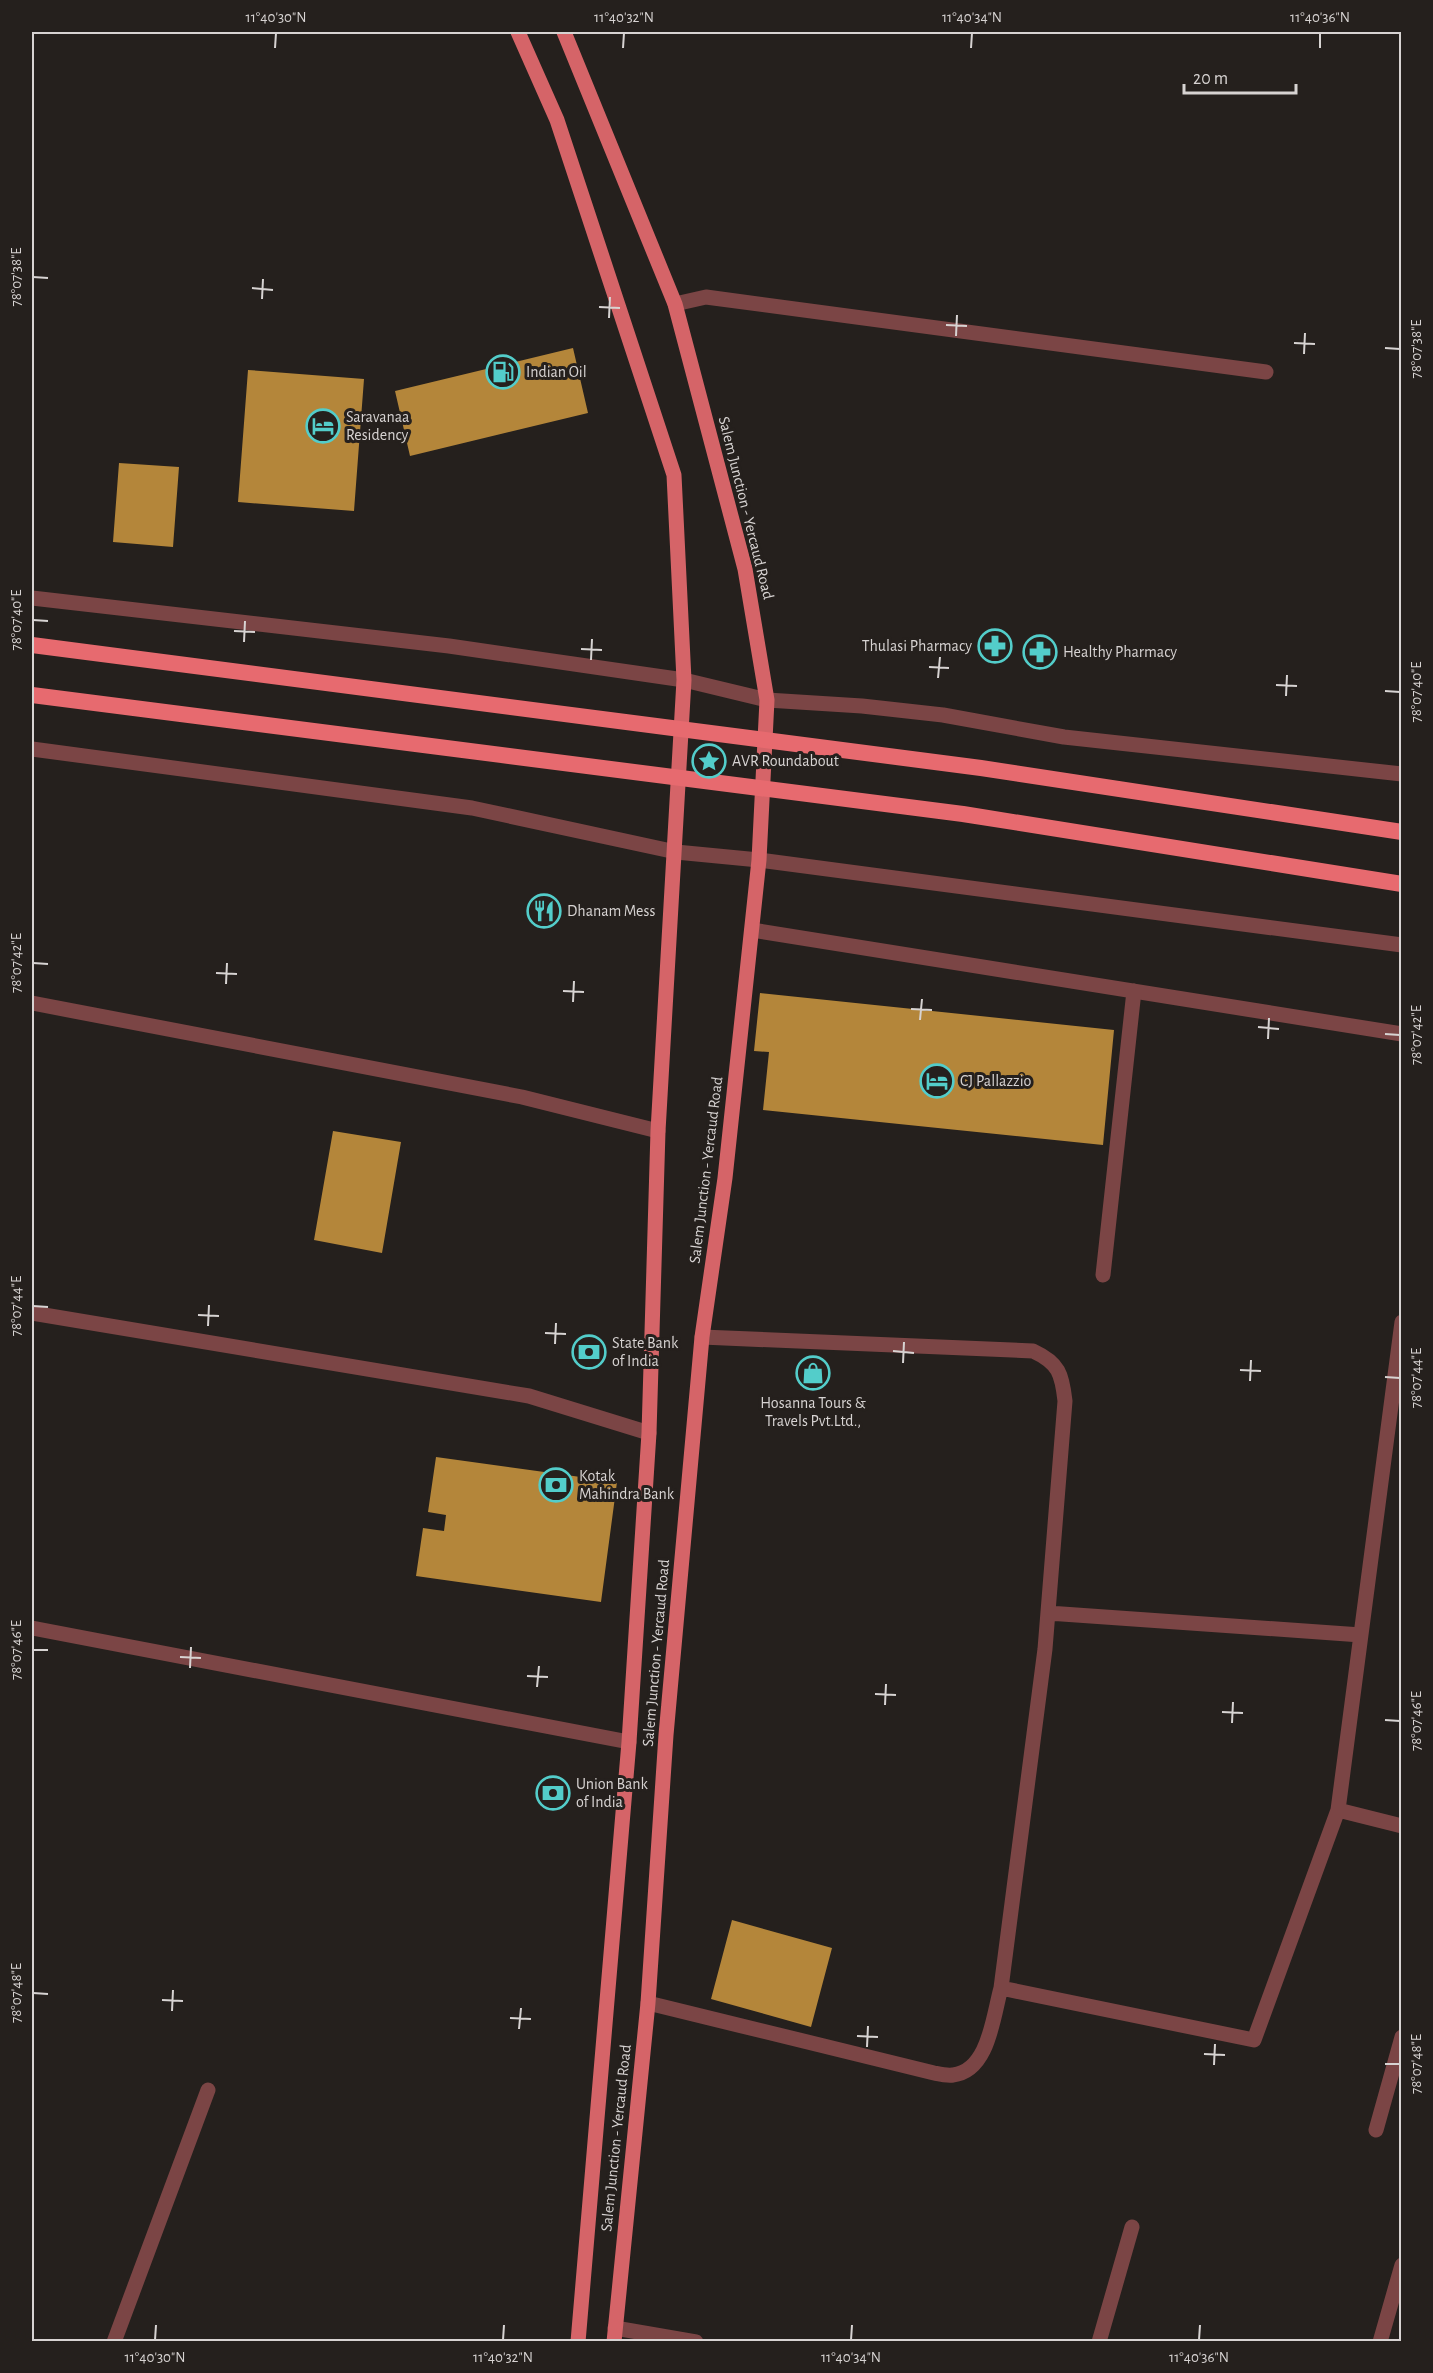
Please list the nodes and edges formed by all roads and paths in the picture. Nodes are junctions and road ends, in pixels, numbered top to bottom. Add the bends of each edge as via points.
1 (518, 32) edge
2 (564, 32) edge
3 (675, 304) junction
4 (1266, 372) dead end
5 (32, 598) edge
6 (32, 645) edge
7 (684, 680) junction
8 (32, 695) edge
9 (767, 700) junction
10 (32, 749) edge
11 (1401, 774) edge
12 (1401, 832) edge
13 (676, 852) junction
14 (759, 860) junction
15 (1401, 884) edge
16 (752, 930) junction
17 (1401, 945) edge
18 (1134, 991) junction
19 (32, 1003) edge
20 (1401, 1034) edge
21 (658, 1131) junction
22 (1103, 1275) dead end
23 (32, 1313) edge
24 (1401, 1322) edge
25 (702, 1337) junction
26 (649, 1433) junction
27 (1048, 1613) junction
28 (32, 1628) edge
29 (1361, 1635) junction
30 (629, 1742) junction
31 (1338, 1810) junction
32 (1401, 1826) edge
33 (1001, 1989) junction
34 (648, 2003) junction
35 (1401, 2037) edge
36 (208, 2090) dead end
37 (1376, 2130) dead end
38 (1132, 2227) dead end
39 (1401, 2265) edge
40 (614, 2335) edge
41 (114, 2342) edge
42 (578, 2342) edge
43 (696, 2342) edge
44 (1099, 2342) edge
45 (1380, 2342) edge

1 - 7 main road via 557,120 674,475
2 - 3 main road, Salem Junction - Yercaud Road
3 - 4 street via 706,297
3 - 9 main road, Salem Junction - Yercaud Road via 745,569
5 - 7 street via 449,646
6 - 12 highway, bridge via 981,768
7 - 9 street
7 - 13 main road
8 - 15 highway, bridge via 963,814
9 - 11 street via 943,715 1064,737
9 - 14 main road, Salem Junction - Yercaud Road
10 - 13 street via 472,808
13 - 14 street
13 - 21 main road
14 - 16 main road, Salem Junction - Yercaud Road
14 - 17 street
16 - 18 street
16 - 25 main road, Salem Junction - Yercaud Road via 725,1178
18 - 20 street
18 - 22 street
19 - 21 street via 522,1097
21 - 26 main road
23 - 26 street via 529,1395
24 - 29 street
25 - 27 street via 1019,1350 1034,1351 1048,1358 1062,1377 1065,1401
25 - 34 main road, Salem Junction - Yercaud Road via 666,1735
26 - 30 main road
27 - 29 street
27 - 33 street
28 - 30 street
29 - 31 street
30 - 42 main road
31 - 32 street
31 - 33 street via 1254,2040
33 - 34 street via 984,2049 973,2067 954,2075
34 - 40 main road, Salem Junction - Yercaud Road
35 - 37 street
36 - 41 street
38 - 44 street
39 - 45 street
40 - 43 street

